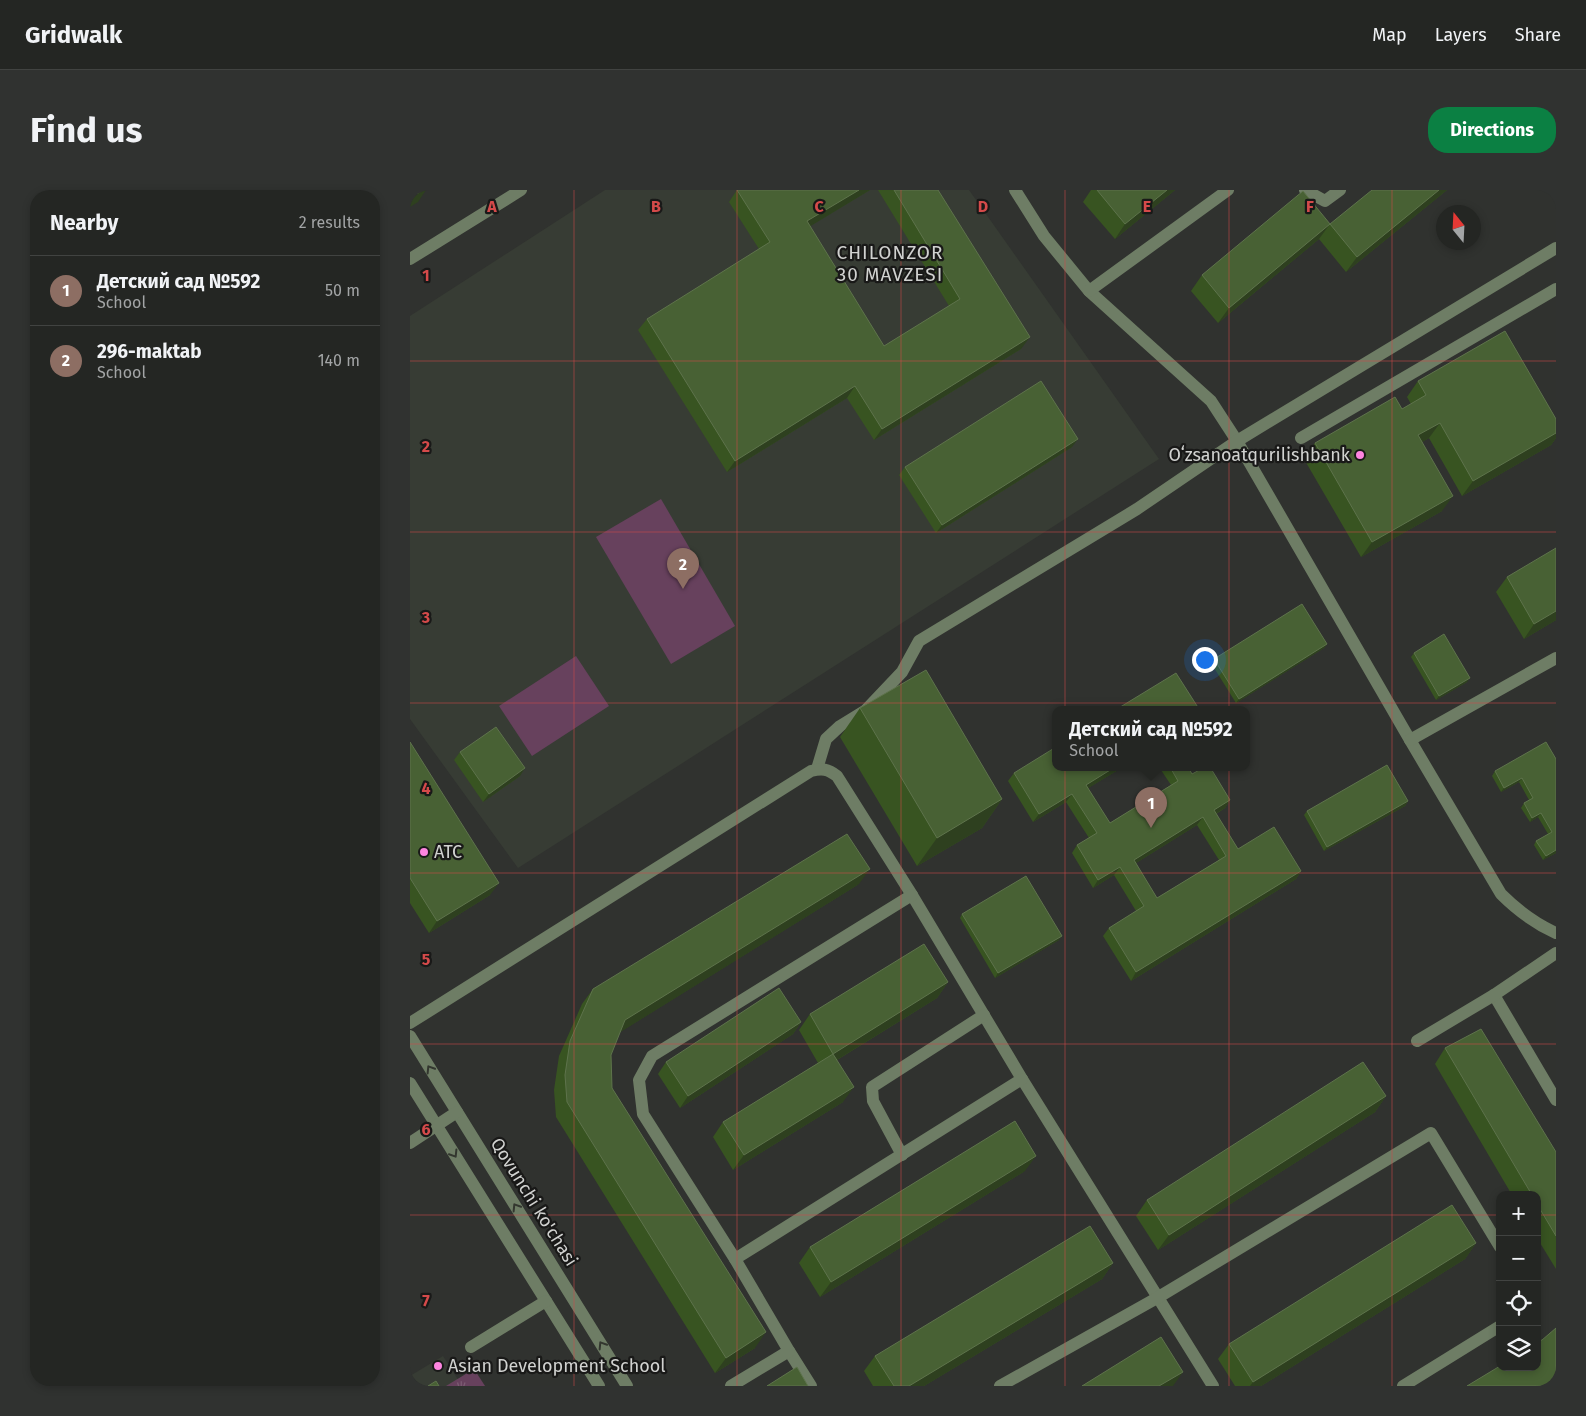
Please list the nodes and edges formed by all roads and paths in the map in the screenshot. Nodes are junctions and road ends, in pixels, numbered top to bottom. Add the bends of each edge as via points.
1 (521, 190) edge
2 (1015, 190) edge
3 (1228, 190) edge
4 (1305, 190) edge
5 (1340, 190) edge
6 (1556, 248) edge
7 (410, 258) edge
8 (1556, 289) edge
9 (1089, 291) junction
10 (1301, 438) dead end
11 (1237, 441) junction
12 (1556, 658) edge
13 (1410, 740) junction
14 (817, 769) junction
15 (912, 895) junction
16 (1556, 933) edge
17 (1556, 953) edge
18 (1494, 995) junction
19 (984, 1015) junction
20 (410, 1023) edge
21 (410, 1036) edge
22 (1418, 1041) dead end
23 (1022, 1080) junction
24 (410, 1083) edge
25 (1556, 1100) edge
26 (457, 1112) junction
27 (436, 1125) junction
28 (410, 1143) edge
29 (902, 1155) junction
30 (1496, 1240) edge
31 (735, 1259) junction
32 (1157, 1298) junction
33 (546, 1301) junction
34 (1496, 1328) edge
35 (471, 1347) dead end
36 (789, 1351) junction
37 (599, 1386) edge
38 (628, 1386) edge
39 (731, 1386) edge
40 (811, 1386) edge
41 (1000, 1386) edge
42 (1213, 1386) edge
43 (1403, 1386) edge

1 - 7 street
2 - 9 street via 1044,236
3 - 9 street
4 - 5 street via 1325,201
6 - 11 street
8 - 10 street
9 - 11 street via 1211,401
11 - 13 street
11 - 14 street via 1137,509 919,641 902,672 866,710 826,739
12 - 13 street
13 - 16 street via 1501,894 1536,924
14 - 15 street via 837,776
14 - 20 street
15 - 19 street
15 - 31 street via 652,1056 639,1080 643,1114
17 - 18 street
18 - 22 street
18 - 25 street
19 - 23 street
19 - 29 street via 872,1087 873,1101 880,1118
26 -> 21 street, Qovunchi ko'chasi
23 - 29 street
23 - 32 street
24 - 27 street
26 - 27 street
38 -> 26 street, Qovunchi ko'chasi
27 - 28 street
27 -> 33 street
29 - 31 street
30 - 32 street via 1431,1133
31 - 36 street
32 - 41 street
32 - 42 street
33 - 35 street
33 - 37 street
34 - 43 street
36 - 39 street
36 - 40 street

